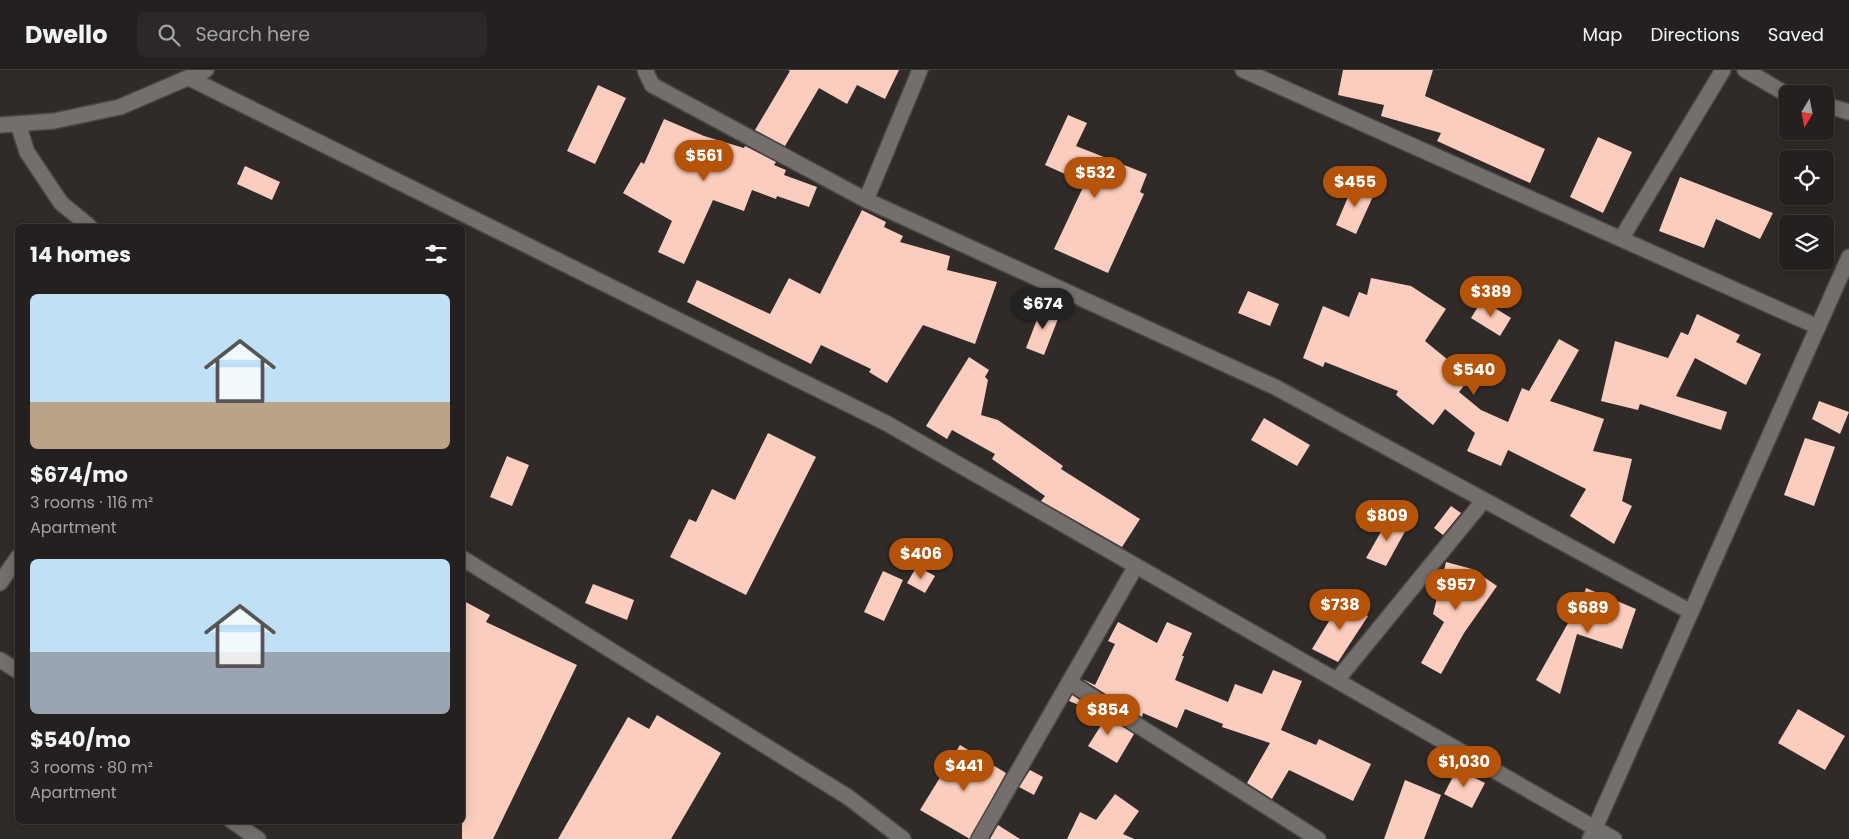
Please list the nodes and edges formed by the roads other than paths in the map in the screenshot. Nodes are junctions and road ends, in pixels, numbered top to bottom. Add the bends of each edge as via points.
1 (206, 70) edge
2 (645, 70) edge
3 (920, 70) edge
4 (1243, 70) edge
5 (1723, 70) edge
6 (1745, 70) edge
7 (189, 78) junction
8 (1779, 90) edge
9 (1834, 108) edge
10 (1849, 112) edge
11 (18, 124) junction
12 (0, 125) edge
13 (866, 200) junction
14 (87, 224) edge
15 (1621, 240) junction
16 (1849, 257) edge
17 (1818, 327) junction
18 (1484, 500) junction
19 (465, 560) edge
20 (15, 561) edge
21 (1136, 566) junction
22 (0, 583) edge
23 (1691, 612) junction
24 (0, 660) edge
25 (15, 669) edge
26 (1337, 680) junction
27 (1069, 682) junction
28 (236, 824) edge
29 (1593, 833) edge
30 (258, 839) edge
31 (904, 839) edge
32 (980, 839) edge
33 (1318, 839) edge
34 (1614, 839) edge

1 - 7 street
2 - 13 street via 652,85
3 - 13 street
4 - 15 street
5 - 15 street
6 - 8 street
7 - 11 street via 120,107 54,122
7 - 21 street via 886,423
9 - 10 street
11 - 12 street
11 - 14 street via 27,152 61,203
13 - 18 street via 1275,386
15 - 17 street
16 - 17 street
17 - 23 street
18 - 23 street
18 - 26 street
19 - 31 street via 848,797
20 - 22 street
21 - 26 street
21 - 27 street
23 - 29 street
24 - 25 street
26 - 29 street
27 - 32 street
27 - 33 street
28 - 30 street
29 - 34 street

